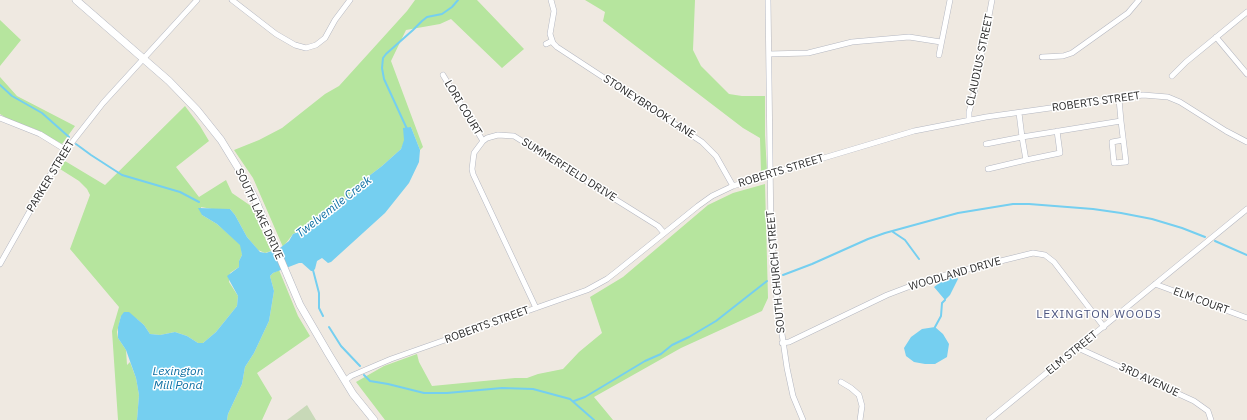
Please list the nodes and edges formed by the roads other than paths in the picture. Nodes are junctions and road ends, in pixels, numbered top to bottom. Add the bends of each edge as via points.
1 (76, 0) edge
2 (197, 0) edge
3 (232, 0) edge
4 (350, 0) edge
5 (551, 0) edge
6 (768, 0) edge
7 (950, 0) edge
8 (992, 0) edge
9 (1139, 0) edge
10 (1247, 12) edge
11 (1216, 37) junction
12 (552, 41) junction
13 (941, 42) junction
14 (546, 44) dead end
15 (769, 54) junction
16 (939, 55) dead end
17 (1042, 57) dead end
18 (144, 59) junction
19 (1247, 74) edge
20 (444, 75) dead end
21 (1172, 76) dead end
22 (1118, 98) junction
23 (1019, 113) junction
24 (0, 118) edge
25 (969, 120) junction
26 (1121, 121) junction
27 (1056, 131) junction
28 (1022, 137) junction
29 (1123, 140) junction
30 (483, 141) junction
31 (1247, 142) edge
32 (986, 144) dead end
33 (66, 150) junction
34 (1026, 160) junction
35 (988, 169) dead end
36 (770, 174) junction
37 (733, 186) junction
38 (1247, 209) edge
39 (664, 233) junction
40 (2, 256) edge
41 (0, 264) edge
42 (1155, 284) junction
43 (536, 308) junction
44 (1247, 318) edge
45 (1104, 327) junction
46 (782, 343) junction
47 (1078, 348) junction
48 (346, 380) junction
49 (841, 382) dead end
50 (374, 420) edge
51 (803, 420) edge
52 (860, 420) edge
53 (989, 420) edge
54 (1211, 420) edge

1 - 18 main road, SOUTH LAKE DRIVE
2 - 18 street, PARKER STREET
3 - 4 street via 276,34 295,46 306,48 316,45 325,38
5 - 12 street via 554,11 550,34
6 - 15 street, SOUTH CHURCH STREET
7 - 13 street
8 - 25 street, CLAUDIUS STREET
9 - 17 street via 1128,13 1072,53
10 - 11 street
11 - 19 street
11 - 21 street
12 - 14 street
12 - 37 street, STONEYBROOK LANE via 560,51 702,142 716,156
13 - 15 street via 909,37 852,42 808,53
13 - 16 street
15 - 36 street, SOUTH CHURCH STREET
18 - 33 street, PARKER STREET via 98,109
18 - 48 main road, SOUTH LAKE DRIVE via 188,100 220,140 264,217 300,305
20 - 30 street, LORI COURT
22 - 23 street, ROBERTS STREET
22 - 26 street
22 - 31 street, ROBERTS STREET via 1143,95 1168,97
23 - 25 street, ROBERTS STREET
23 - 28 street
24 - 33 street via 40,134
25 - 36 street, ROBERTS STREET via 914,131
26 - 27 street
26 - 29 street
27 - 28 street
27 - 34 street via 1060,153
28 - 32 street
28 - 34 street
29 - 29 street via 1126,162 1114,164 1112,142
30 - 39 street, SUMMERFIELD DRIVE via 498,135 514,136 658,226
30 - 43 street via 474,153 473,174
33 - 40 street, PARKER STREET
34 - 35 street
36 - 37 street, ROBERTS STREET
36 - 46 street, SOUTH CHURCH STREET via 770,235
37 - 39 street, ROBERTS STREET via 712,196
38 - 42 street, ELM STREET
39 - 43 street, ROBERTS STREET via 598,285
40 - 41 street, PARKER STREET
42 - 44 street, ELM COURT
42 - 45 street, ELM STREET
43 - 48 street, ROBERTS STREET via 391,359
45 - 46 street, WOODLAND DRIVE via 1054,262 1045,255 1033,253 908,287
45 - 47 street, ELM STREET
46 - 51 street, SOUTH CHURCH STREET via 790,385
47 - 53 street, ELM STREET
47 - 54 street, 3RD AVENUE via 1194,401 1208,411
48 - 50 main road, SOUTH LAKE DRIVE via 353,394
49 - 52 street via 859,395 862,406

